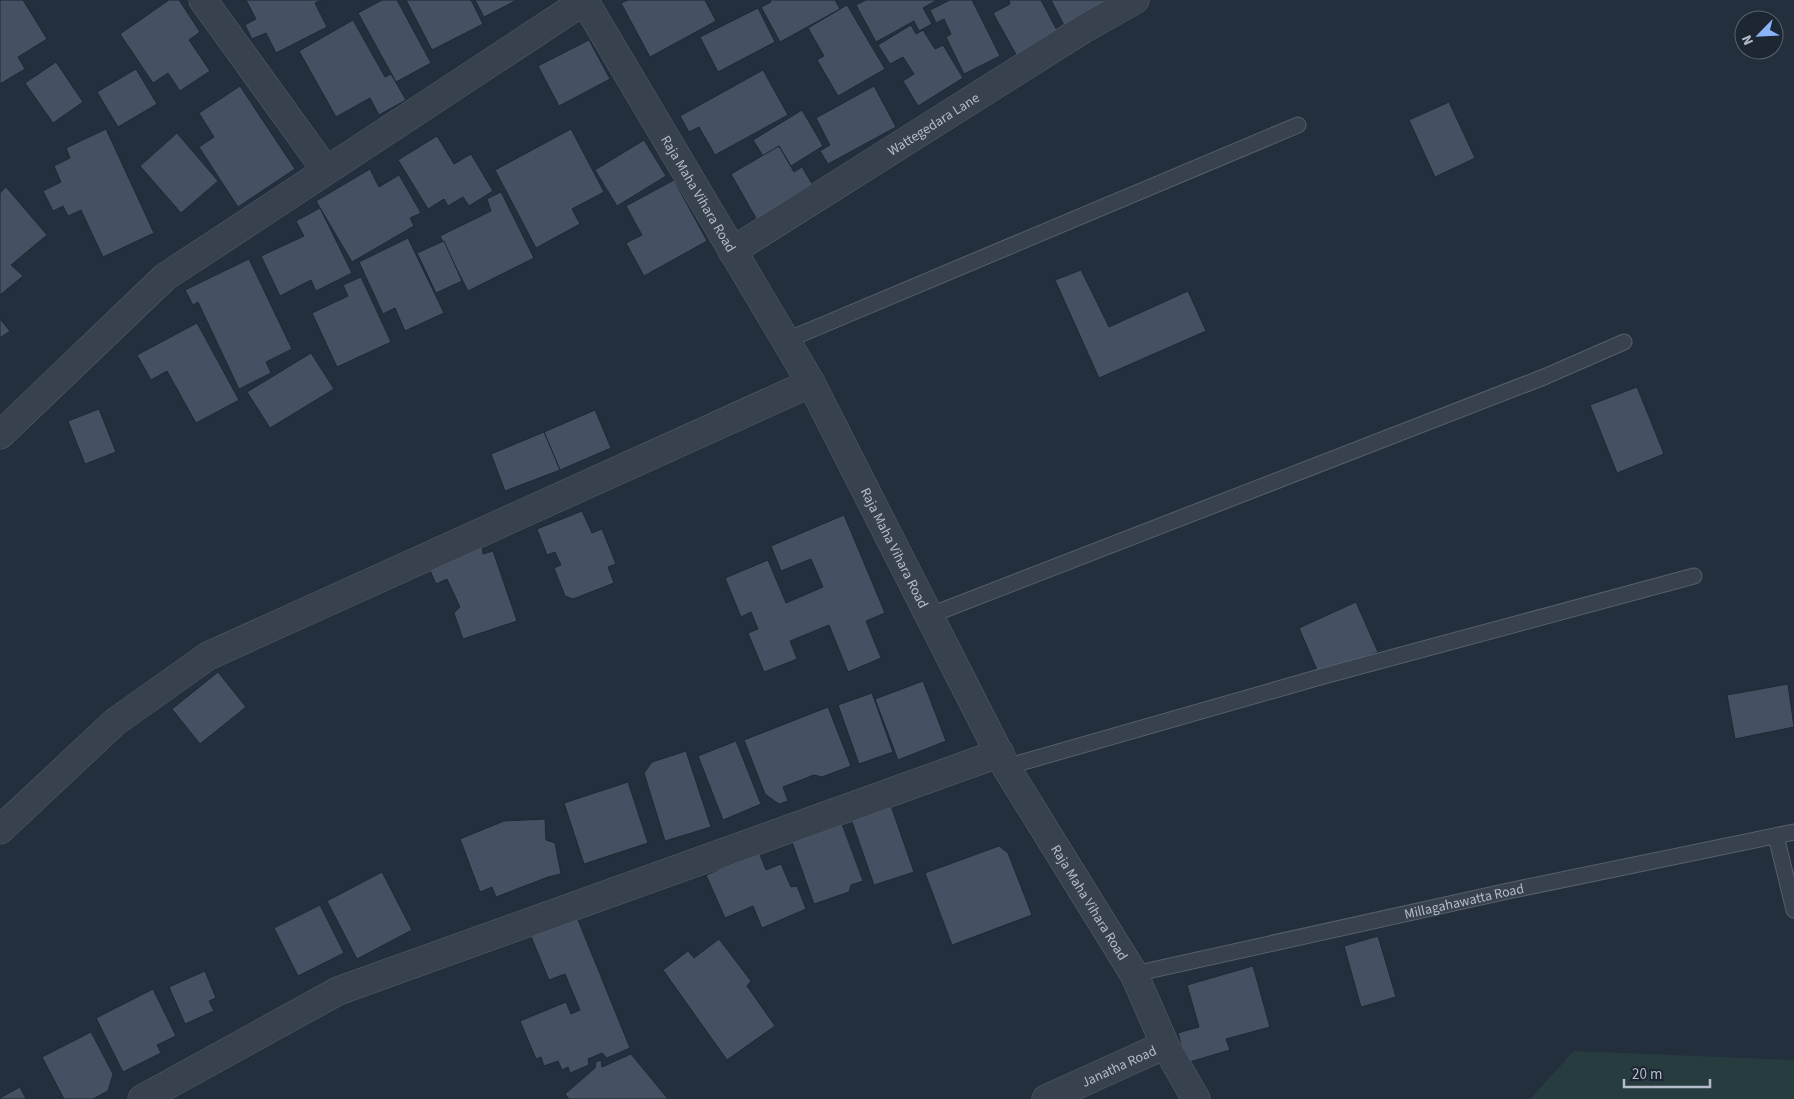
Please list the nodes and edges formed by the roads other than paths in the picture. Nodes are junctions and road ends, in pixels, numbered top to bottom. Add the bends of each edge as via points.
1 (203, 0) edge
2 (584, 0) edge
3 (1135, 0) edge
4 (1298, 124) dead end
5 (325, 169) junction
6 (732, 251) junction
7 (787, 340) junction
8 (1624, 342) dead end
9 (812, 383) junction
10 (0, 435) edge
11 (1694, 576) dead end
12 (928, 616) junction
13 (1003, 760) junction
14 (0, 830) edge
15 (1794, 832) edge
16 (1776, 836) junction
17 (1794, 910) edge
18 (1134, 974) junction
19 (1165, 1045) junction
20 (142, 1099) edge
21 (1046, 1099) edge
22 (1196, 1099) edge

1 - 5 street
2 - 5 street
2 - 6 street, Raja Maha Vihara Road
3 - 6 street, Wattegedara Lane via 1082,30
4 - 7 lane
5 - 10 street via 165,277
6 - 7 street, Raja Maha Vihara Road
7 - 9 street, Raja Maha Vihara Road
8 - 12 lane via 1544,377
9 - 12 street, Raja Maha Vihara Road
9 - 14 street via 208,656 115,722
11 - 13 lane
12 - 13 street, Raja Maha Vihara Road
13 - 18 street, Raja Maha Vihara Road
13 - 20 street via 338,991
15 - 16 lane, Millagahawatta Road
16 - 17 lane
16 - 18 lane, Millagahawatta Road via 1508,890
18 - 19 street, Raja Maha Vihara Road
19 - 21 street, Janatha Road
19 - 22 street, Raja Maha Vihara Road

